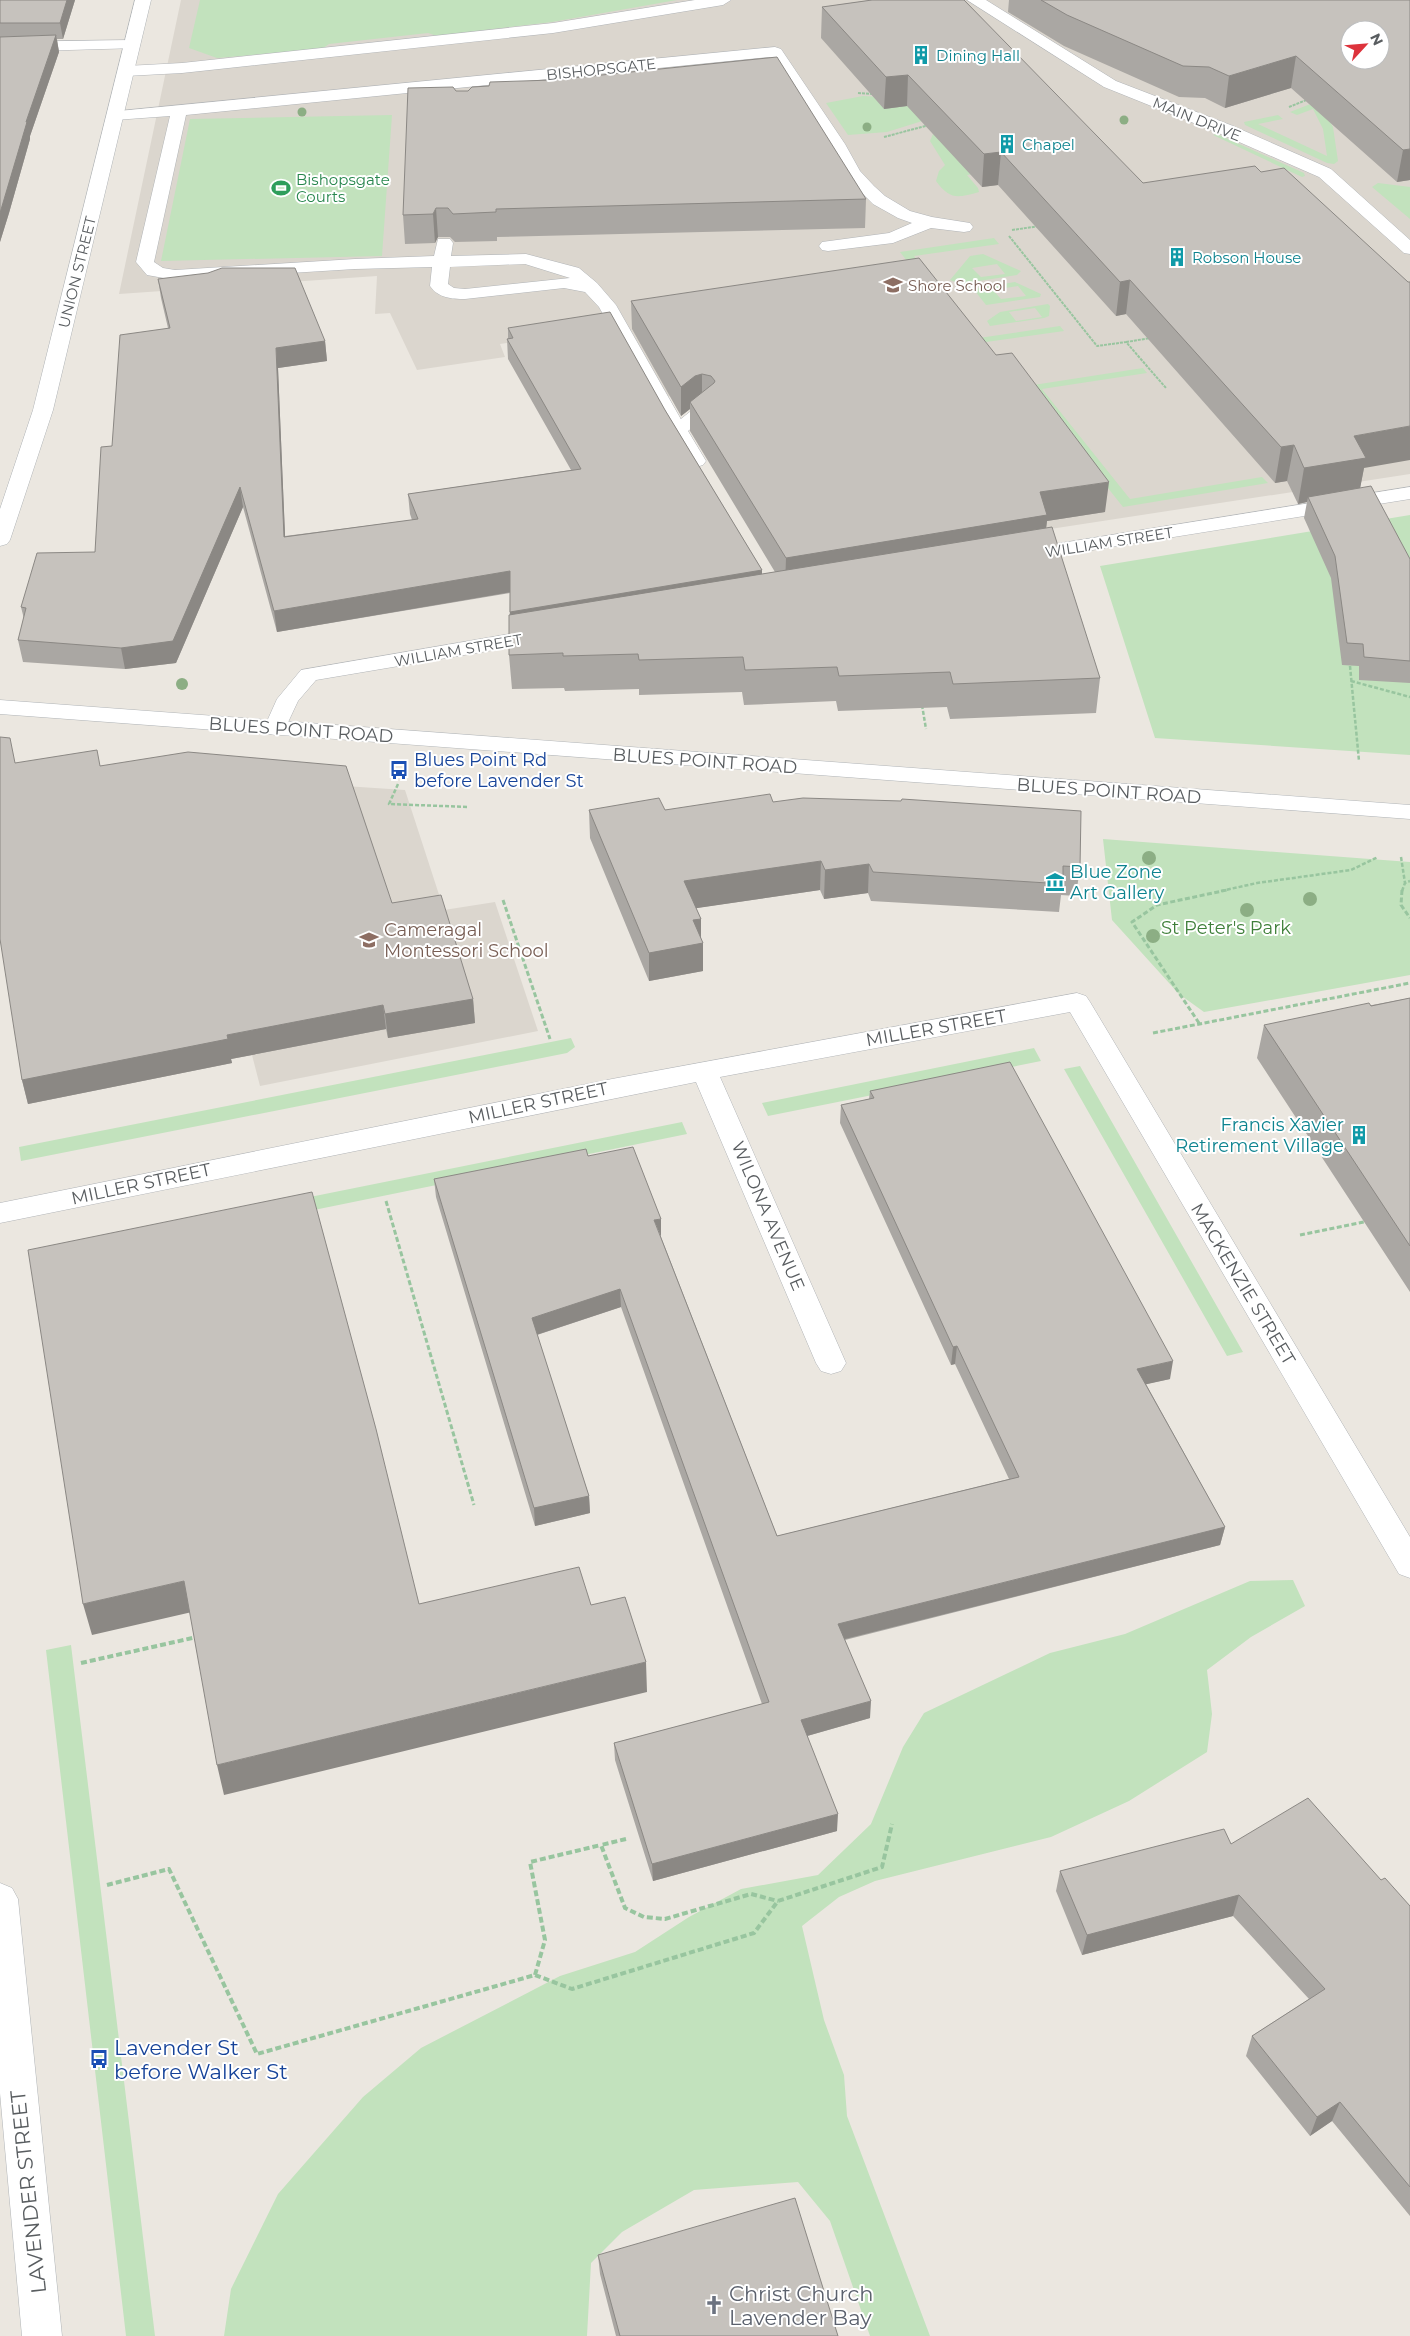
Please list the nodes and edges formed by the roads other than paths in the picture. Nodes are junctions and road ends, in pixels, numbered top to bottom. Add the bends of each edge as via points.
1 (143, 0) edge
2 (723, 0) edge
3 (975, 0) edge
4 (132, 45) junction
5 (0, 47) edge
6 (126, 71) junction
7 (428, 87) junction
8 (459, 100) edge
9 (179, 111) junction
10 (115, 115) junction
11 (927, 223) junction
12 (964, 226) dead end
13 (828, 246) dead end
14 (1410, 249) edge
15 (443, 252) junction
16 (591, 287) junction
17 (703, 411) edge
18 (677, 430) junction
19 (707, 480) edge
20 (1410, 493) edge
21 (0, 540) edge
22 (1006, 558) edge
23 (562, 632) edge
24 (0, 707) edge
25 (275, 728) junction
26 (1410, 812) edge
27 (1078, 1002) joint
28 (704, 1070) junction
29 (0, 1213) edge
30 (831, 1363) dead end
31 (1410, 1565) edge
32 (0, 1899) edge
33 (42, 2336) edge

1 - 4 street, UNION STREET
2 - 6 street via 553,28 182,68
3 - 14 street, MAIN DRIVE via 1110,84 1325,173
4 - 5 street
4 - 6 street, UNION STREET
6 - 10 street, UNION STREET
7 - 8 street
7 - 9 street, BISHOPSGATE
7 - 11 street, BISHOPSGATE via 775,52 855,176 880,201
9 - 10 street, BISHOPSGATE
9 - 15 street via 145,262 156,273 175,275 355,264
10 - 21 street, UNION STREET via 43,410
11 - 12 street
11 - 13 street via 893,238
15 - 16 street via 526,258 574,272
15 - 16 street via 440,286 450,293 564,283
16 - 18 street via 607,305
17 - 18 street
18 - 19 street
20 - 22 street, WILLIAM STREET
23 - 25 street, WILLIAM STREET via 309,675 288,699
24 - 25 street, BLUES POINT ROAD
25 - 26 street, BLUES POINT ROAD
27 - 28 street, MILLER STREET
27 - 31 street, MACKENZIE STREET
28 - 29 street, MILLER STREET
28 - 30 street, WILONA AVENUE
32 - 33 street, LAVENDER STREET

